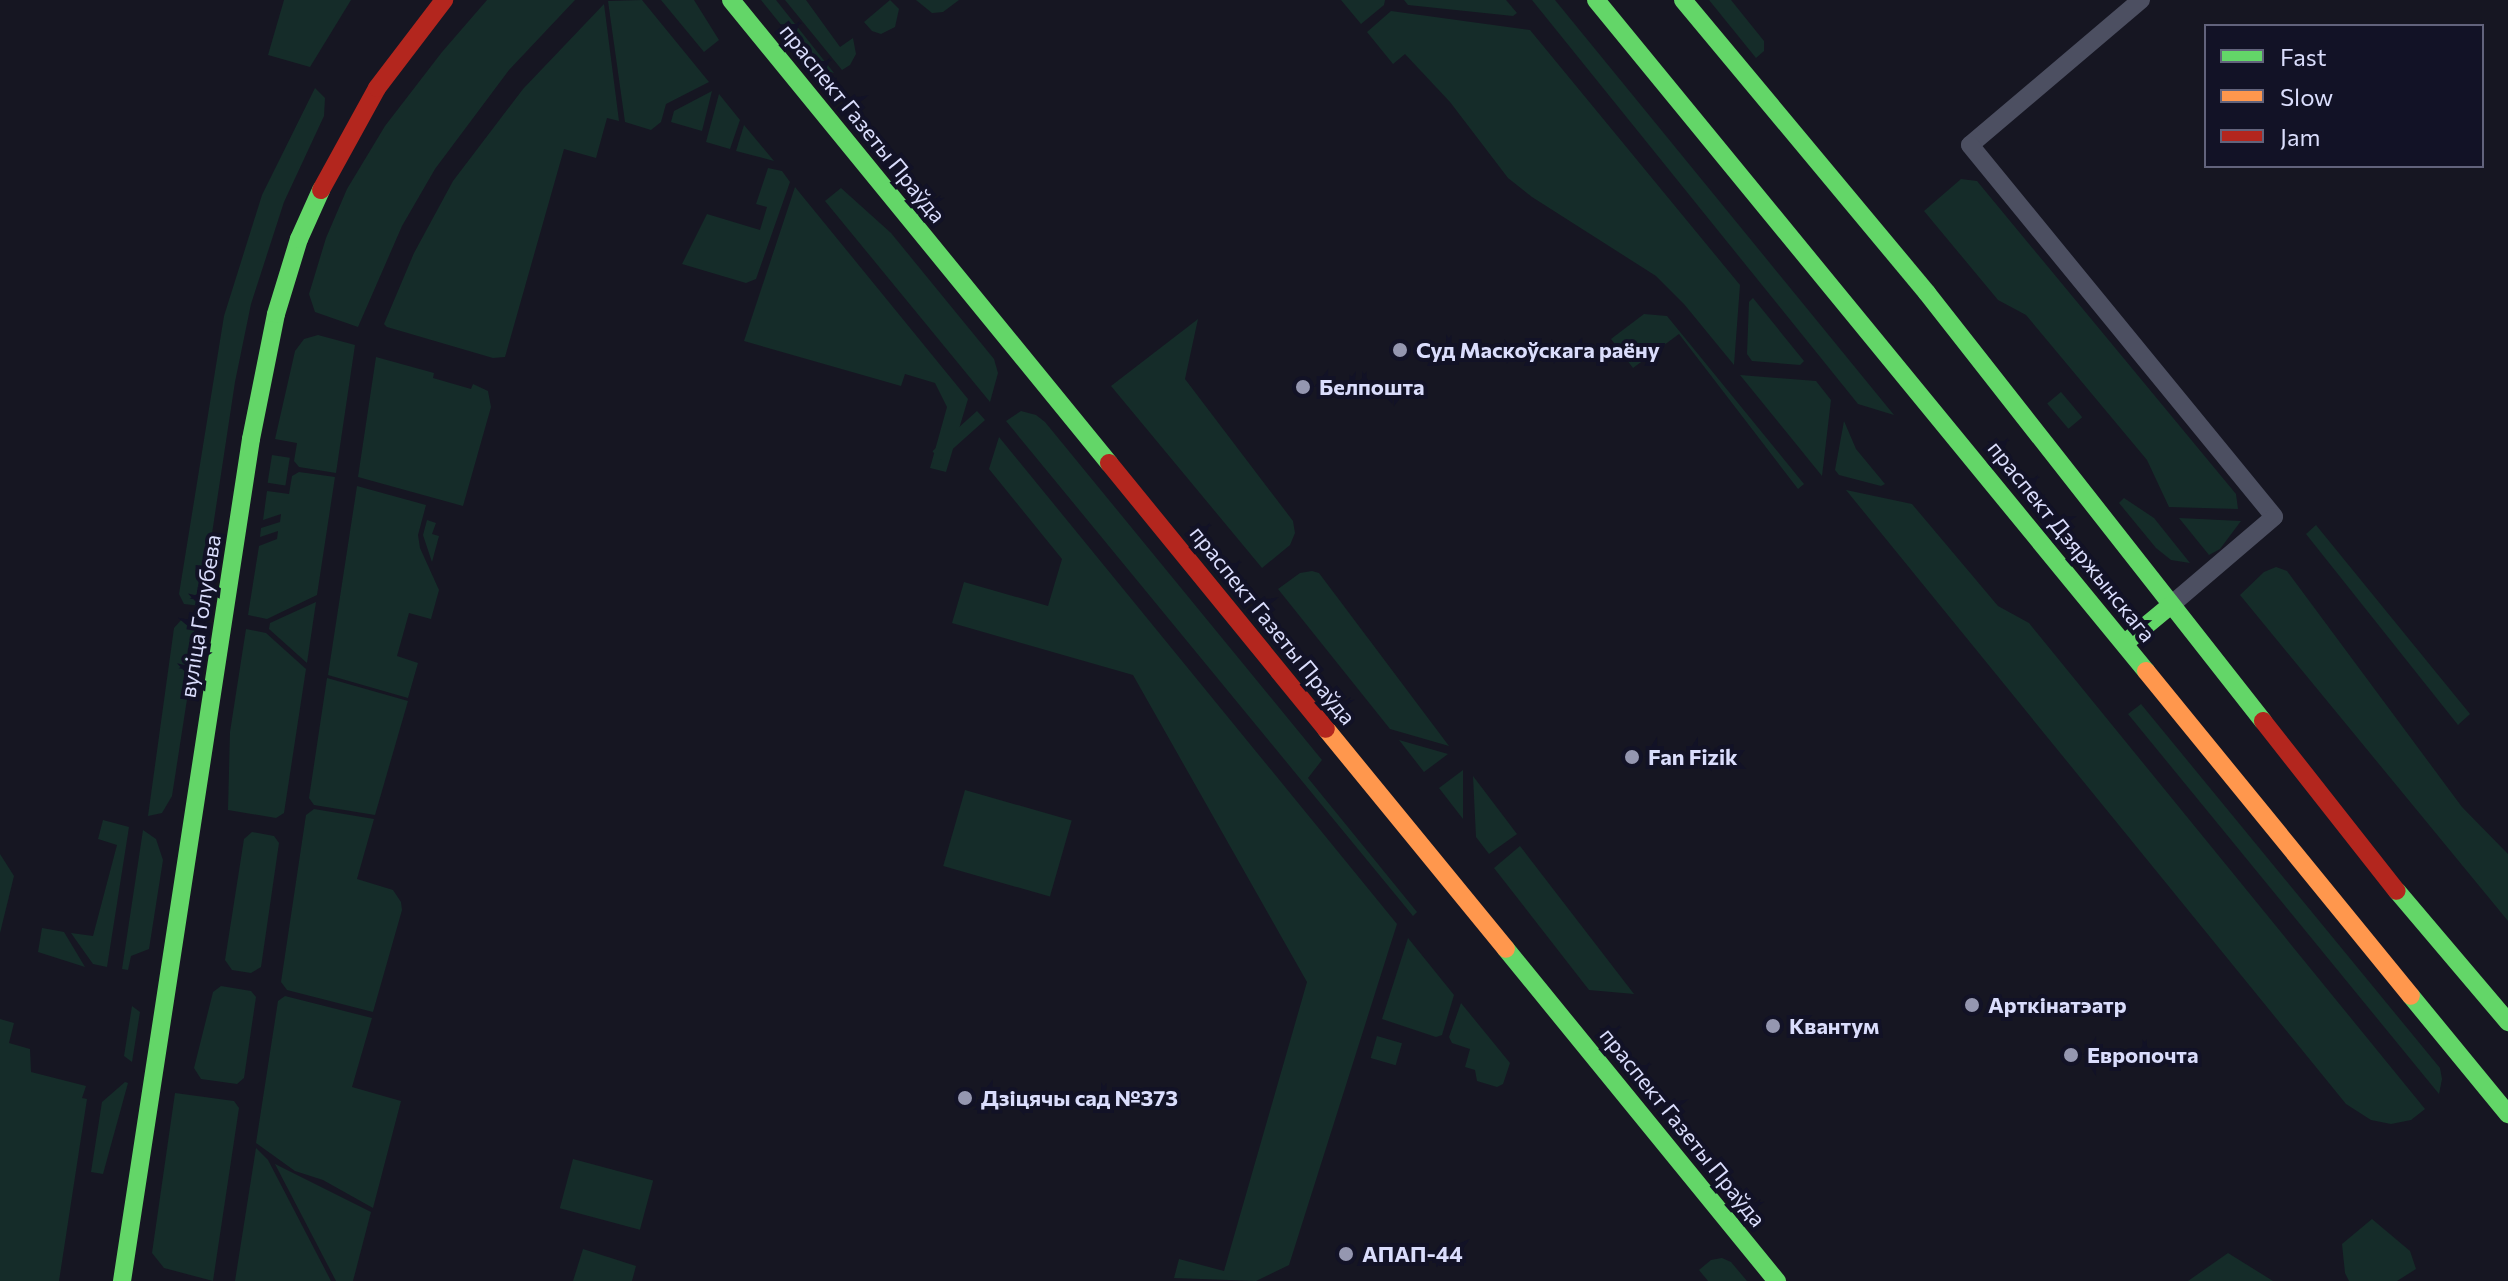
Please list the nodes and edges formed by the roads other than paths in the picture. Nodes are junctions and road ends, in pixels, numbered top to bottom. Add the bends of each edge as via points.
1 (444, 0) edge
2 (731, 0) edge
3 (1596, 0) edge
4 (1683, 0) edge
5 (2141, 0) edge
6 (2171, 605) junction
7 (2125, 643) junction
8 (2508, 1022) edge
9 (2508, 1114) edge
10 (122, 1281) edge
11 (1777, 1281) edge

1 - 10 main road, вуліца Голубева via 389,70 325,177 276,314 251,439
2 - 11 main road, праспект Газеты Праўда
3 - 7 main road, праспект Дзяржынскага
4 - 6 main road, праспект Дзяржынскага via 1927,293
5 - 6 street via 1970,145 2274,517
6 - 7 main road
6 - 8 main road, праспект Дзяржынскага via 2383,874
7 - 9 main road, праспект Дзяржынскага

